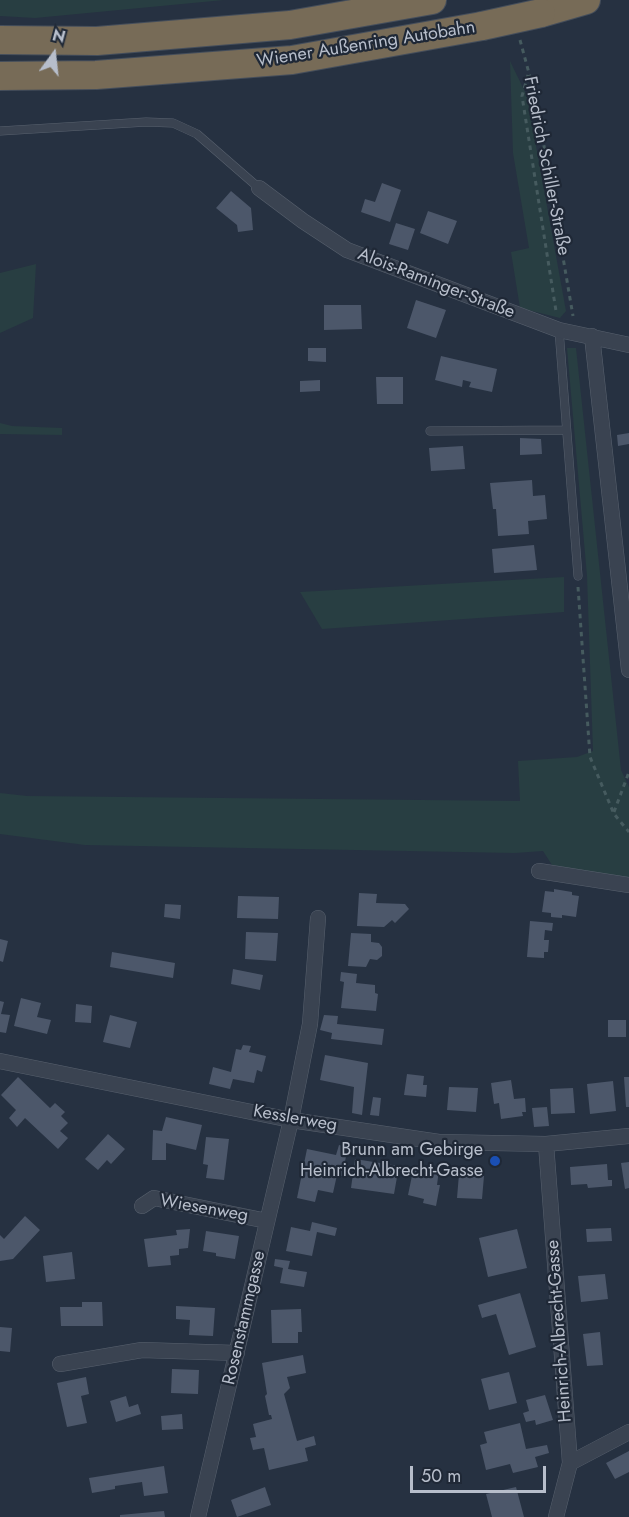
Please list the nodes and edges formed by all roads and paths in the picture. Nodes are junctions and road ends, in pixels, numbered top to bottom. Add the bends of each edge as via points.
1 (432, 0) edge
2 (586, 0) edge
3 (518, 31) dead end
4 (0, 40) edge
5 (529, 73) junction
6 (0, 76) edge
7 (0, 131) edge
8 (259, 188) joint
9 (560, 330) junction
10 (576, 333) junction
11 (592, 336) junction
12 (629, 345) edge
13 (566, 430) junction
14 (430, 431) dead end
15 (578, 576) joint
16 (629, 670) edge
17 (629, 772) edge
18 (614, 814) junction
19 (629, 832) edge
20 (539, 871) dead end
21 (629, 885) edge
22 (318, 918) dead end
23 (0, 1060) edge
24 (291, 1120) junction
25 (629, 1136) edge
26 (546, 1144) junction
27 (142, 1206) dead end
28 (267, 1221) junction
29 (237, 1353) junction
30 (60, 1364) dead end
31 (629, 1432) edge
32 (570, 1463) junction
33 (198, 1517) edge
34 (556, 1517) edge

1 - 4 highway, Wiener Außenring Autobahn via 290,25 98,41
2 - 6 highway, Wiener Außenring Autobahn, bridge via 482,26 292,60 96,75
3 - 5 path, Friedrich Schiller-Straße
5 - 9 path via 522,96
5 - 10 path, Friedrich Schiller-Straße
7 - 8 lane via 173,123 197,135
8 - 9 street, Alois-Raminger-Straße via 347,250
9 - 10 street, Alois-Raminger-Straße
9 - 13 lane
10 - 11 street, Alois-Raminger-Straße
11 - 12 street, Alois-Raminger-Straße
11 - 16 street
13 - 14 lane
13 - 15 lane
15 - 18 path via 590,757
17 - 18 path
18 - 19 path
20 - 21 street
22 - 24 street, Rosenstammgasse via 310,1024
23 - 24 street, Kesslerweg
24 - 26 street, Kesslerweg via 439,1142
24 - 28 street, Rosenstammgasse
25 - 26 street, Kesslerweg
26 - 32 street, Heinrich-Albrecht-Gasse
27 - 28 street, Wiesenweg via 154,1198
28 - 29 street, Rosenstammgasse
29 - 30 street via 142,1350
29 - 33 street, Rosenstammgasse
31 - 32 street
32 - 34 street, Heinrich-Albrecht-Gasse

